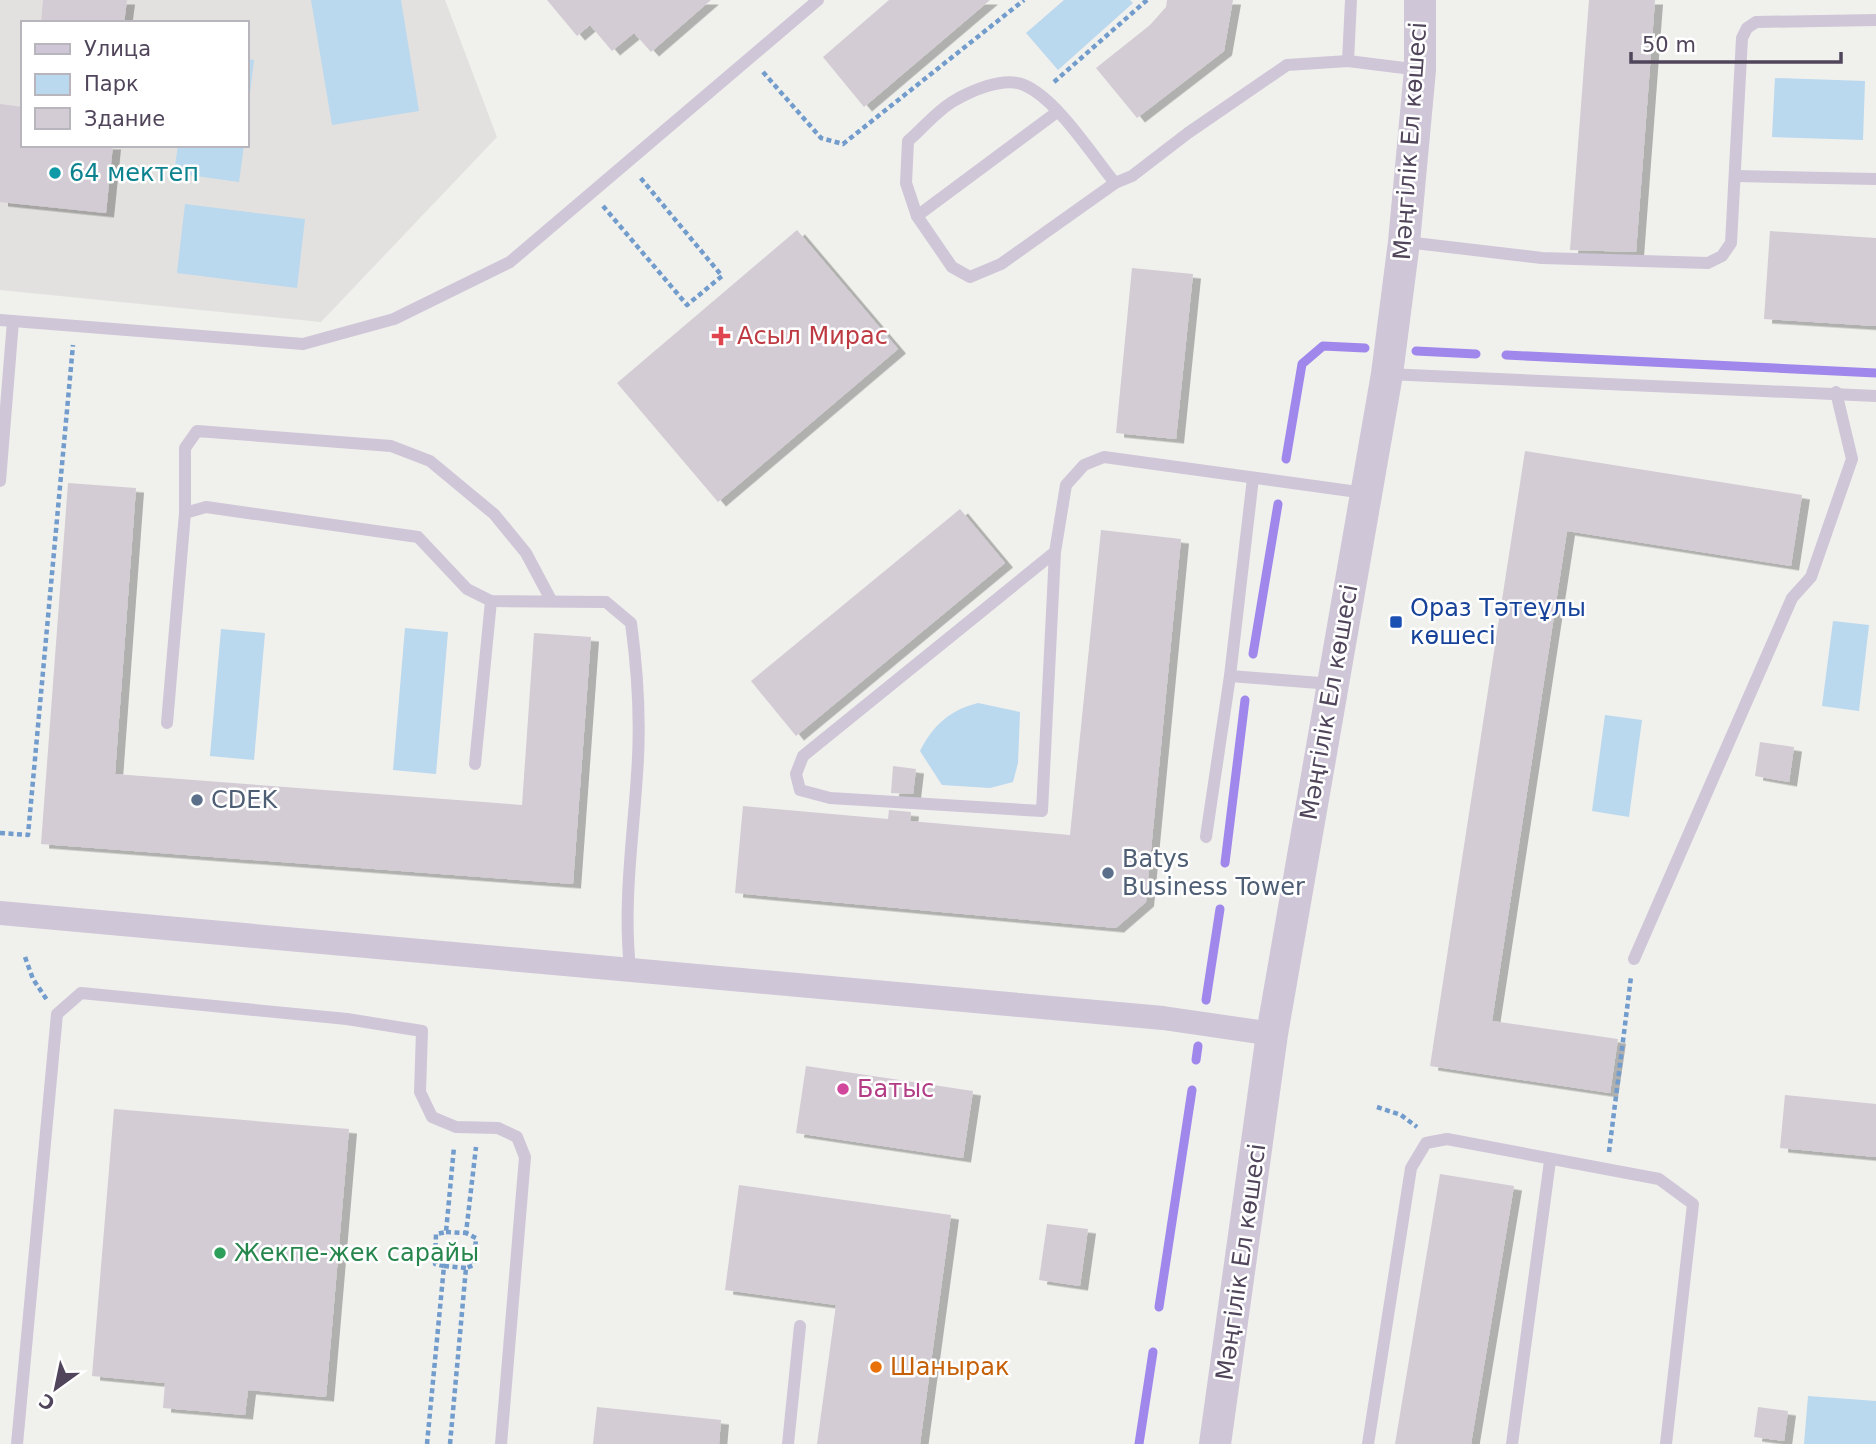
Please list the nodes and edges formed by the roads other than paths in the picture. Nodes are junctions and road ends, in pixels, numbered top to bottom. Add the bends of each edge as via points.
1 (818, 0) edge
2 (1351, 0) edge
3 (1420, 0) edge
4 (1876, 20) edge
5 (1348, 61) junction
6 (1420, 70) junction
7 (1057, 112) junction
8 (1736, 176) junction
9 (1876, 179) edge
10 (1115, 183) junction
11 (917, 216) junction
12 (1404, 242) junction
13 (7, 321) edge
14 (1387, 374) junction
15 (1836, 392) junction
16 (1876, 396) edge
17 (1253, 478) junction
18 (0, 481) edge
19 (1366, 493) junction
20 (185, 513) junction
21 (1055, 552) junction
22 (551, 600) junction
23 (491, 601) junction
24 (1230, 676) junction
25 (1332, 684) junction
26 (167, 723) dead end
27 (475, 764) dead end
28 (1206, 838) dead end
29 (0, 918) edge
30 (1634, 959) road end
31 (630, 968) junction
32 (1272, 1034) junction
33 (1550, 1161) junction
34 (800, 1326) dead end
35 (17, 1444) edge
36 (501, 1444) edge
37 (788, 1444) edge
38 (1216, 1444) edge
39 (1368, 1444) edge
40 (1513, 1444) edge
41 (1666, 1444) edge

1 - 13 lane via 510,262 394,319 303,344
2 - 5 lane
3 - 6 street, Мәңгілік Ел көшесі
4 - 8 lane via 1756,22 1747,28 1742,38
5 - 6 lane
5 - 10 lane via 1287,65 1132,176
6 - 12 street, Мәңгілік Ел көшесі
7 - 10 lane
7 - 11 lane
7 - 11 lane via 1021,83 996,83 953,102 908,141 906,183
8 - 9 lane
8 - 12 lane via 1731,243 1722,256 1708,263 1542,258
10 - 11 lane via 1002,264 970,277 952,267
12 - 14 street, Мәңгілік Ел көшесі
13 - 18 lane
14 - 15 lane
14 - 19 street, Мәңгілік Ел көшесі
15 - 16 lane
15 - 30 lane via 1852,459 1811,578 1792,598
17 - 19 lane
17 - 21 lane via 1104,457 1084,465 1066,485
17 - 24 lane
19 - 25 street, Мәңгілік Ел көшесі
20 - 22 lane via 185,448 197,431 391,446 430,461 494,514 526,553
20 - 23 lane via 206,507 418,537 467,589
20 - 26 lane
21 - 21 lane via 1042,811 830,798 800,790 796,774 803,756
22 - 23 lane
22 - 31 lane via 606,602 631,624 639,677 638,770 626,928
23 - 27 lane
24 - 25 lane
24 - 28 lane
25 - 32 street, Мәңгілік Ел көшесі
29 - 31 street
31 - 32 street via 1150,1016
32 - 38 street, Мәңгілік Ел көшесі
33 - 39 lane via 1447,1139 1426,1143 1411,1168
33 - 40 lane
33 - 41 lane via 1659,1179 1693,1204
34 - 37 lane
35 - 36 lane via 57,1014 81,993 347,1019 422,1031 420,1092 432,1117 456,1127 498,1128 517,1137 525,1157

